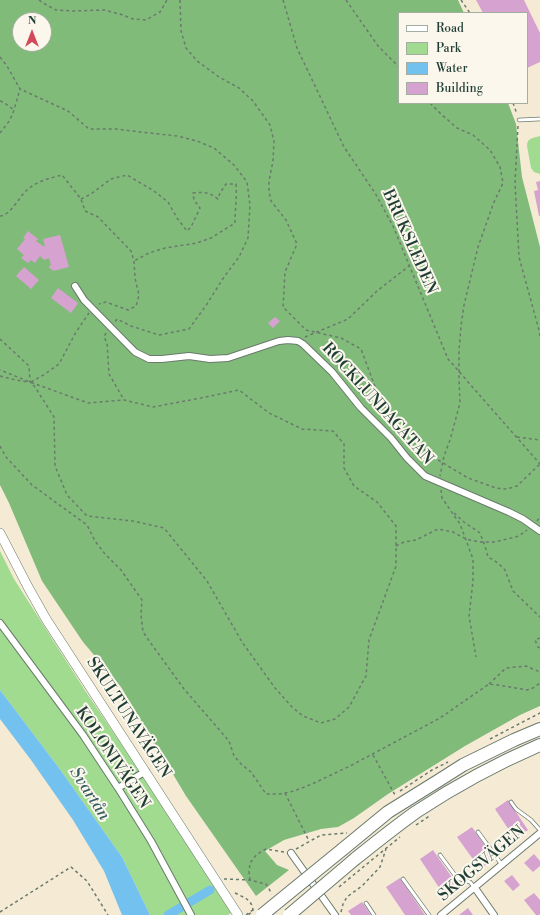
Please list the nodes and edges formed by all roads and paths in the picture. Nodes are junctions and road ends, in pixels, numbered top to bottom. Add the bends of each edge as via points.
1 (39, 0) edge
2 (167, 0) edge
3 (180, 0) edge
4 (283, 0) edge
5 (346, 0) edge
6 (461, 0) edge
7 (469, 12) edge
8 (0, 57) edge
9 (398, 66) edge
10 (20, 89) junction
11 (0, 101) edge
12 (431, 104) edge
13 (513, 104) edge
14 (14, 110) junction
15 (540, 118) edge
16 (519, 120) junction
17 (0, 133) edge
18 (81, 199) junction
19 (0, 216) edge
20 (134, 261) junction
21 (410, 266) junction
22 (75, 286) dead end
23 (93, 309) junction
24 (111, 327) junction
25 (316, 332) junction
26 (540, 337) edge
27 (0, 339) edge
28 (298, 342) junction
29 (0, 370) edge
30 (459, 372) junction
31 (0, 376) edge
32 (30, 382) junction
33 (124, 400) junction
34 (517, 437) junction
35 (540, 440) edge
36 (0, 446) edge
37 (443, 463) junction
38 (540, 464) edge
39 (439, 483) junction
40 (452, 512) junction
41 (540, 517) edge
42 (533, 526) junction
43 (540, 530) edge
44 (0, 533) edge
45 (466, 539) junction
46 (484, 542) junction
47 (396, 546) junction
48 (540, 617) edge
49 (0, 623) edge
50 (540, 638) edge
51 (540, 648) edge
52 (476, 657) dead end
53 (540, 672) edge
54 (540, 683) edge
55 (489, 684) junction
56 (540, 730) edge
57 (540, 745) edge
58 (373, 754) junction
59 (146, 771) junction
60 (118, 788) junction
61 (285, 793) junction
62 (395, 795) dead end
63 (511, 802) dead end
64 (434, 813) dead end
65 (415, 826) dead end
66 (478, 832) dead end
67 (347, 833) dead end
68 (540, 833) edge
69 (403, 835) dead end
70 (309, 841) junction
71 (386, 849) junction
72 (291, 853) junction
73 (440, 855) dead end
74 (359, 864) junction
75 (502, 866) junction
76 (403, 878) dead end
77 (223, 879) dead end
78 (250, 880) junction
79 (475, 888) junction
80 (273, 896) dead end
81 (366, 903) dead end
82 (0, 912) edge
83 (108, 915) edge
84 (191, 915) edge
85 (238, 915) edge
86 (262, 915) edge
87 (288, 915) edge
88 (335, 915) edge
89 (341, 915) edge
90 (374, 915) edge
91 (429, 915) edge
92 (441, 915) edge
93 (494, 915) edge

1 - 2 path via 56,10 104,10 133,19 146,20 160,12
3 - 25 path via 181,30 186,48 197,61 239,88 253,101 270,125 274,141 269,181 271,201 286,220 297,244 285,272 283,307 306,330
4 - 21 path, BRUKSLEDEN via 297,48 307,69 344,146 393,226
5 - 9 path via 378,46
6 - 7 path
8 - 10 path
10 - 14 path
10 - 24 path via 68,111 89,129 116,128 197,141 214,148 234,165 247,182 250,204 248,238 190,329 159,335 117,319
11 - 14 path
12 - 30 path via 457,128 473,135 490,150 500,167 503,183 486,223 470,279 461,326
13 - 16 path
14 - 17 path
15 - 16 lane
16 - 26 path via 515,183 519,256
18 - 19 path via 62,175 44,180 27,190 4,216
18 - 20 path via 84,211 98,217 131,251
18 - 20 path via 111,180 127,175 168,202 187,231 200,208 194,200 193,193 211,194 218,199 226,184 236,184 234,223 198,243 165,248
20 - 23 path via 139,295 136,306 128,310 106,302
21 - 25 path via 377,291 348,319
21 - 30 path, BRUKSLEDEN via 448,359
22 - 23 street, ROCKLUNDAGATAN
23 - 24 street, ROCKLUNDAGATAN
23 - 32 path via 76,332 59,364
24 - 28 street, ROCKLUNDAGATAN via 135,352 149,359 189,356 228,358 279,342
24 - 33 path via 104,337 107,343 109,374
25 - 28 path
25 - 37 path via 341,338 361,350 377,392 395,425 409,439
27 - 32 path via 28,366
28 - 39 street, ROCKLUNDAGATAN via 332,372 361,408 425,476
29 - 32 path
30 - 34 path, BRUKSLEDEN
30 - 37 path via 460,403
31 - 32 path
32 - 33 path via 88,403
32 - 47 path via 54,417 55,466 67,495 87,516 133,521 164,528 207,581 242,642 275,688 303,716 321,724 335,719 349,707 366,676 369,640 396,566
33 - 47 path via 153,406 239,390 269,413 302,429 333,431 344,444 344,468 354,486 378,502 396,526
34 - 35 path
34 - 38 path, BRUKSLEDEN
36 - 61 path via 6,457 32,484 87,525 95,541 121,570 142,600 143,632 161,659 228,741 234,756 251,772 266,794
37 - 38 path via 468,478 496,488 507,489 517,486
37 - 39 path
39 - 40 path via 442,498
39 - 42 street, ROCKLUNDAGATAN via 509,512
40 - 45 path
40 - 46 path via 480,533
41 - 42 path
42 - 43 street, ROCKLUNDAGATAN
42 - 46 path via 519,536
44 - 59 street, SKULTUNAVÄGEN via 46,619
45 - 46 path
45 - 47 path via 438,529
45 - 52 path via 472,559 469,616
46 - 48 path via 488,557 505,570 513,591
49 - 60 street, KOLONIVÄGEN via 83,735
50 - 51 path via 535,640
53 - 55 path via 526,666 506,668
54 - 55 path via 527,690
55 - 58 path via 440,718
56 - 86 highway, bridge via 463,765 388,812
57 - 74 highway via 449,792 415,813
58 - 61 path via 312,784
58 - 62 path
59 - 60 street
59 - 85 street, SKULTUNAVÄGEN
60 - 84 street, KOLONIVÄGEN via 151,841
61 - 70 path
63 - 68 lane via 531,820
64 - 65 path
66 - 75 lane
67 - 70 path via 321,835
68 - 75 street, SKOGSVÄGEN
69 - 71 path
70 - 72 path
71 - 74 path
71 - 89 path via 380,868 347,897
72 - 78 path via 266,849 257,854 250,863
72 - 88 street
73 - 79 lane via 457,878 470,882
74 - 87 highway, bridge
75 - 79 street, SKOGSVÄGEN
76 - 91 lane
77 - 78 path
78 - 80 path via 266,884
79 - 92 street, SKOGSVÄGEN
79 - 93 street
81 - 90 lane
82 - 83 path via 71,867 87,881

